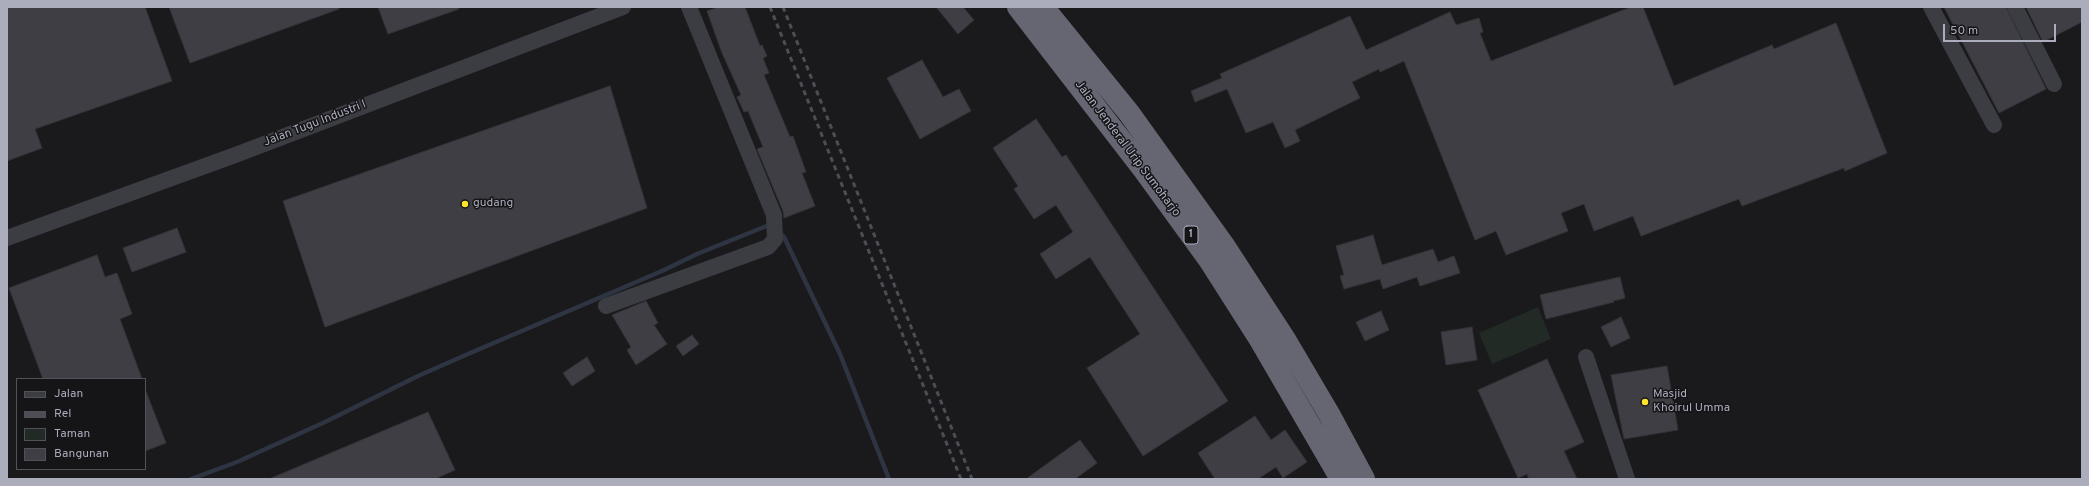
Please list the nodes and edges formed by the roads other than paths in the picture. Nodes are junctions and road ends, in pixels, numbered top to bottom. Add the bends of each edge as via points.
1 (623, 7) edge
2 (689, 7) edge
3 (1018, 7) edge
4 (1043, 7) edge
5 (1931, 7) edge
6 (2015, 7) edge
7 (2054, 84) dead end
8 (1994, 125) dead end
9 (7, 238) edge
10 (606, 306) dead end
11 (1586, 357) dead end
12 (1341, 479) edge
13 (1364, 479) edge
14 (1628, 479) edge

1 - 9 street, Jalan Tugu Industri I via 238,154
2 - 10 street via 774,215 775,239 768,247
3 - 12 highway, Jalan Jenderal Urip Sumoharjo / 1 via 1144,170 1210,261 1259,338
4 - 13 highway, Jalan Jenderal Urip Sumoharjo / 1 via 1129,113 1225,247 1286,341
5 - 8 street
6 - 7 street
11 - 14 street

